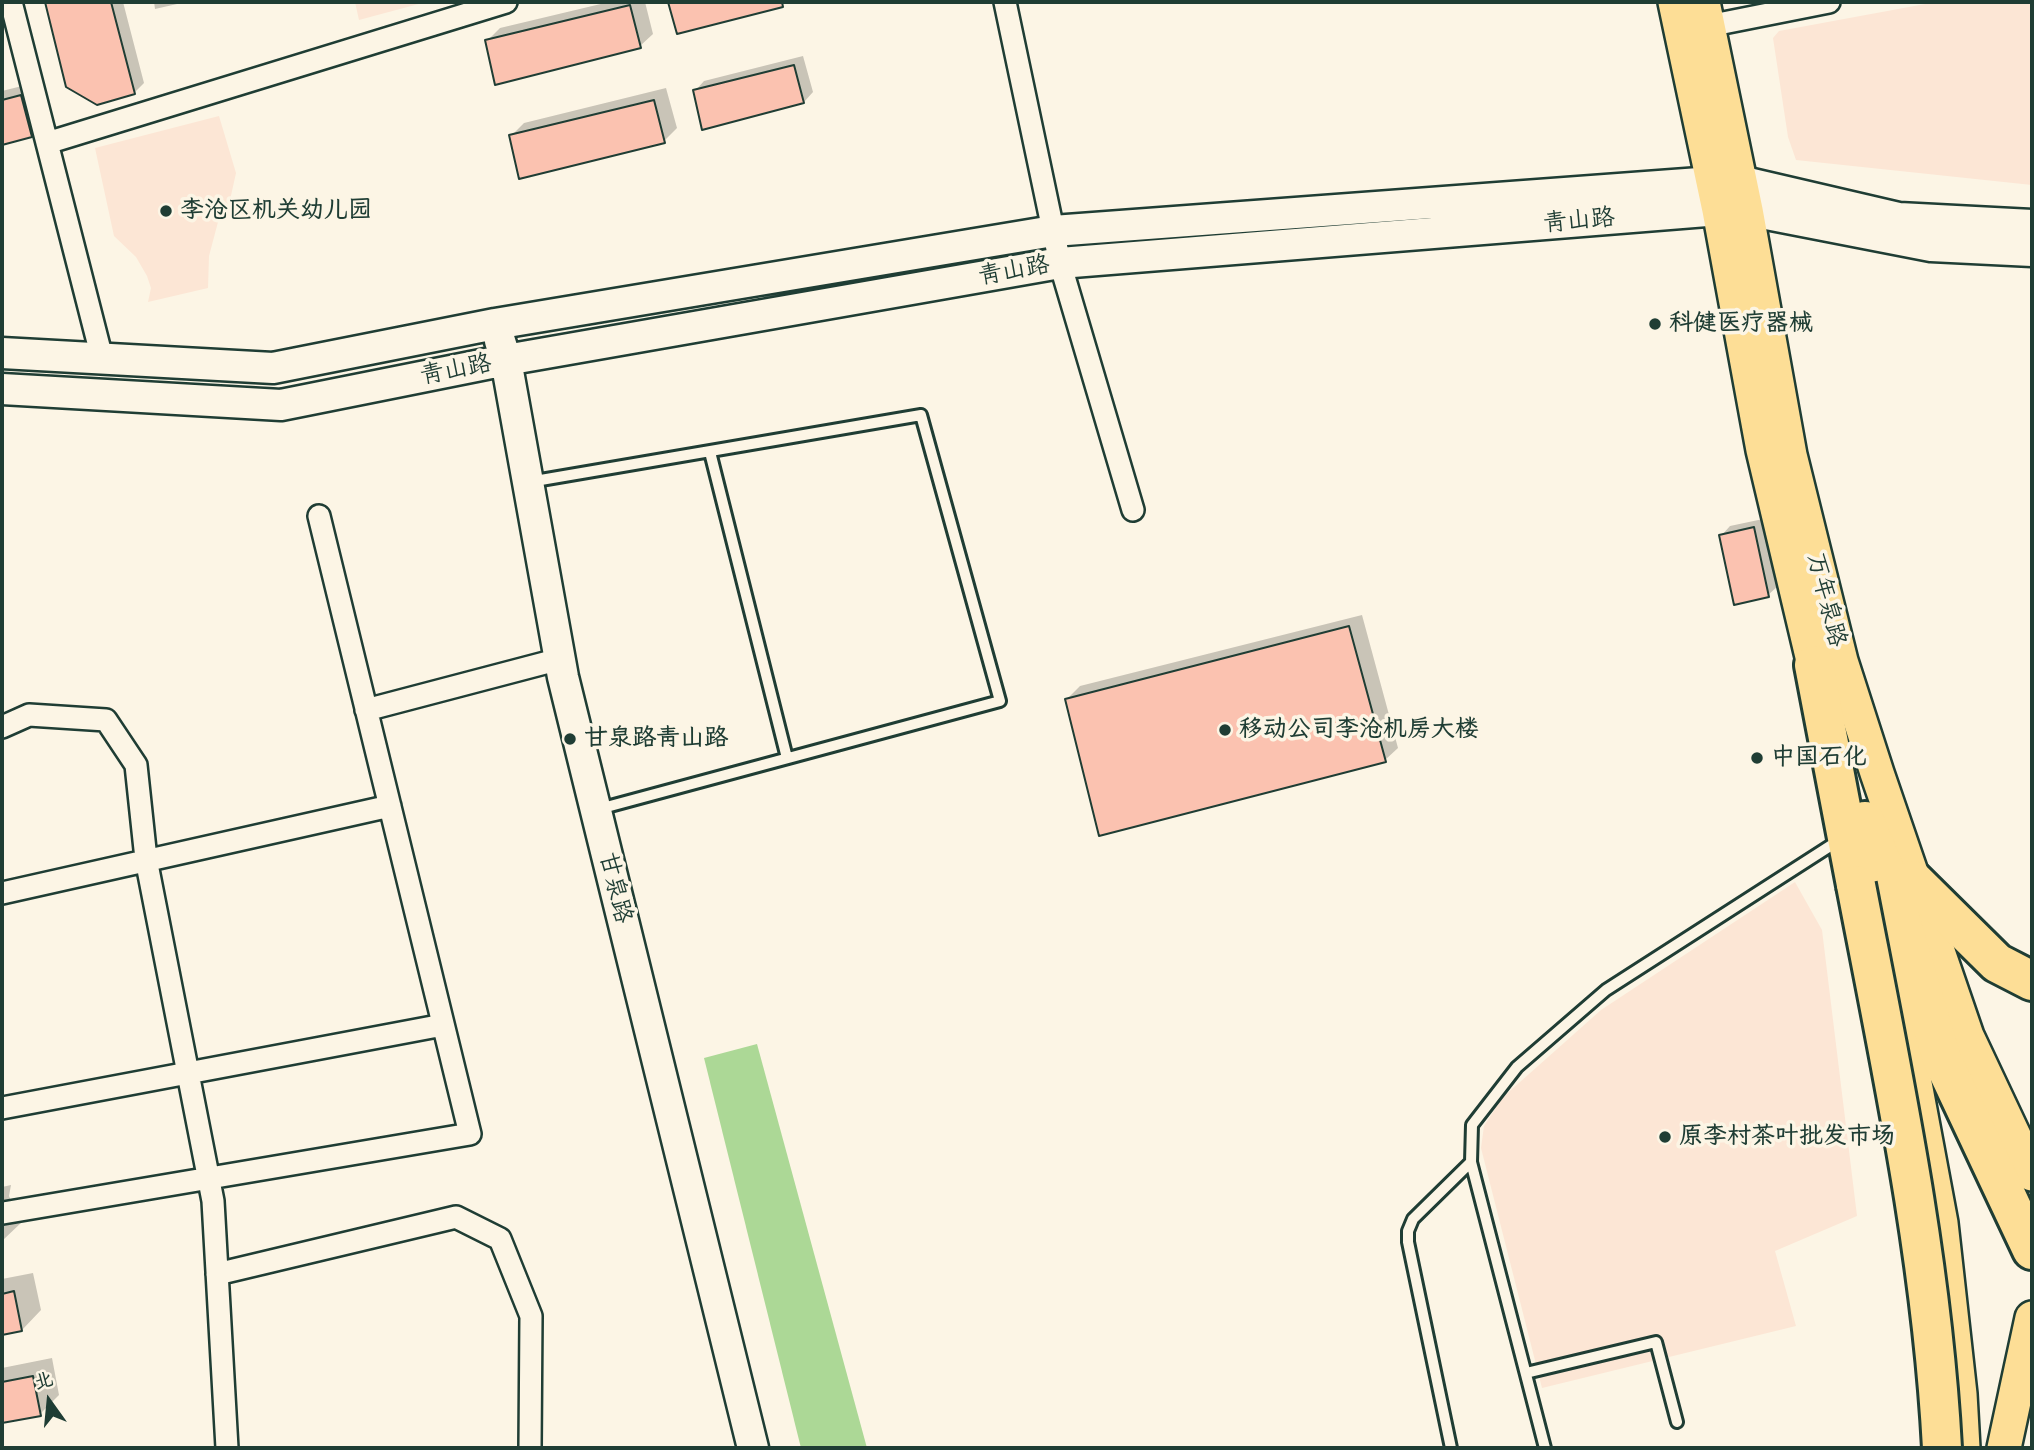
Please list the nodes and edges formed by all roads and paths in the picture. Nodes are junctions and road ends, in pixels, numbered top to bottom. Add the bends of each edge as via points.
1 (11, 2) edge
2 (506, 2) edge
3 (1005, 2) edge
4 (1675, 2) edge
5 (1829, 2) edge
6 (1705, 14) edge
7 (47, 143) junction
8 (1730, 196) junction
9 (2032, 225) edge
10 (1054, 231) junction
11 (2032, 251) edge
12 (1060, 263) junction
13 (495, 324) junction
14 (2, 353) edge
15 (102, 358) junction
16 (506, 360) junction
17 (2, 389) edge
18 (710, 452) junction
19 (528, 482) junction
20 (1133, 510) dead end
21 (319, 516) dead end
22 (559, 659) junction
23 (1814, 665) joint
24 (366, 710) junction
25 (2, 727) edge
26 (788, 758) junction
27 (390, 806) junction
28 (596, 810) junction
29 (1856, 828) junction
30 (146, 859) junction
31 (1913, 880) junction
32 (1856, 885) junction
33 (2, 893) edge
34 (1856, 944) dead end
35 (2032, 981) edge
36 (443, 1025) junction
37 (188, 1073) junction
38 (2, 1108) edge
39 (1471, 1162) junction
40 (2032, 1174) edge
41 (208, 1178) junction
42 (3, 1213) edge
43 (2032, 1250) edge
44 (217, 1273) junction
45 (2032, 1318) edge
46 (1526, 1373) junction
47 (1677, 1422) dead end
48 (227, 1448) edge
49 (530, 1448) edge
50 (753, 1448) edge
51 (1451, 1448) edge
52 (1545, 1448) edge
53 (1942, 1448) edge
54 (1963, 1448) edge
55 (2004, 1448) edge

1 - 7 street
2 - 7 street
3 - 10 street
4 - 8 main road, 万年泉路
5 - 6 street
6 - 8 main road, 万年泉路
7 - 15 street
8 - 9 main road, 青山路 via 1899,218
8 - 10 main road, 青山路
8 - 11 main road, 青山路 via 1931,246
8 - 12 main road, 青山路
8 - 23 main road, 万年泉路 via 1763,450
8 - 31 main road, 万年泉路 via 1841,662
10 - 12 street
10 - 13 main road, 青山路
12 - 16 main road, 青山路
12 - 20 street
13 - 15 main road, 青山路 via 273,368
13 - 16 main road, 甘泉路
14 - 15 main road, 青山路
16 - 17 main road, 青山路 via 281,405
16 - 19 main road, 甘泉路
18 - 19 lane
18 - 26 lane
18 - 26 lane via 921,415 1000,701
19 - 22 main road, 甘泉路
21 - 24 street
22 - 24 street
22 - 28 main road, 甘泉路
23 - 29 highway
24 - 27 street
25 - 30 street via 29,715 106,720 136,765
26 - 28 lane
27 - 30 street
27 - 36 street
28 - 50 main road, 甘泉路
29 - 32 highway
29 - 39 lane via 1606,990 1517,1067 1472,1125
29 - 43 highway via 1888,877 1942,1059
29 - 54 main road via 1888,942 1941,1223
30 - 33 street
30 - 37 street
31 - 35 highway via 1997,963
31 - 40 main road, 万年泉路 via 1967,1036
32 - 34 lane
32 - 53 highway, bridge via 1910,1170 1939,1391
36 - 37 street
36 - 41 street via 470,1134
37 - 38 street
37 - 41 street
39 - 46 lane
39 - 51 lane via 1413,1219 1408,1231
41 - 42 street
41 - 44 street
44 - 48 street
44 - 49 street via 456,1217 500,1239 531,1316
45 - 55 main road
46 - 47 lane via 1656,1342
46 - 52 lane

